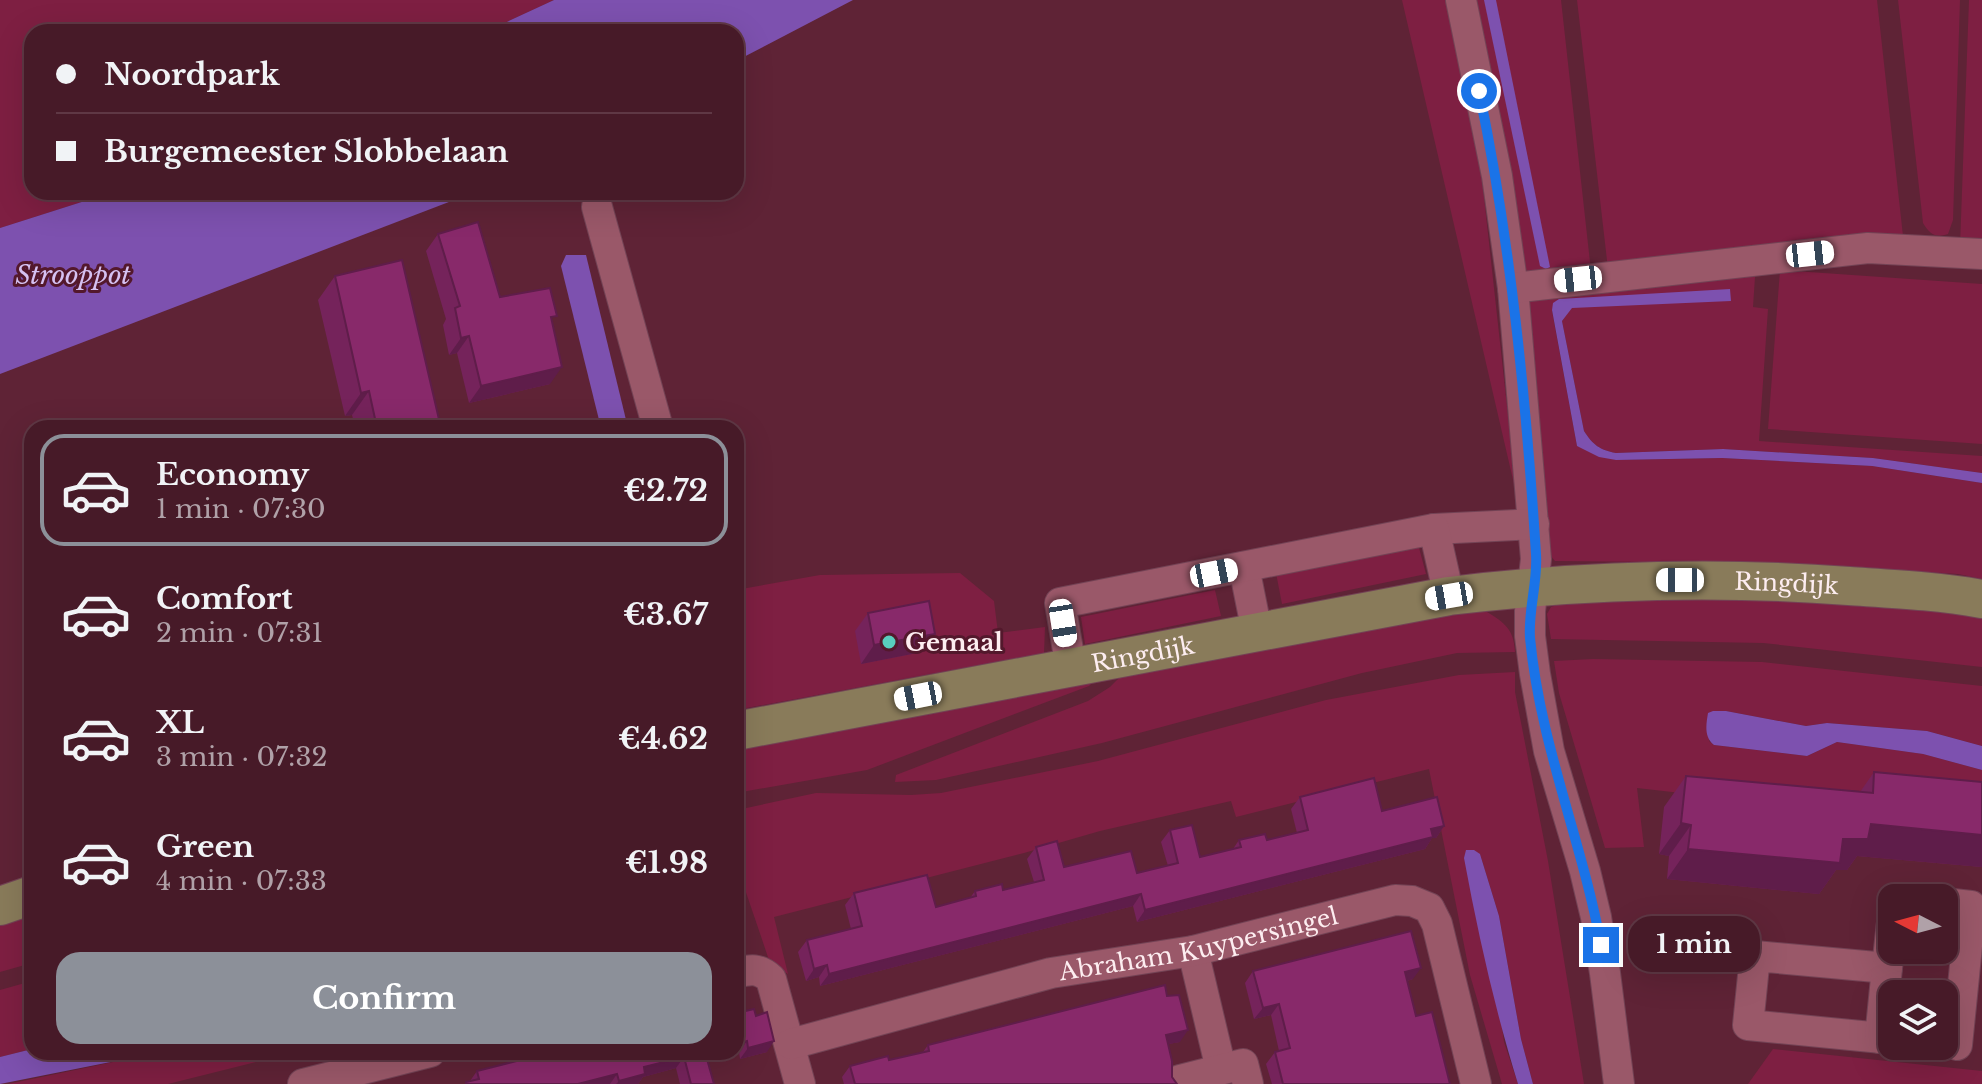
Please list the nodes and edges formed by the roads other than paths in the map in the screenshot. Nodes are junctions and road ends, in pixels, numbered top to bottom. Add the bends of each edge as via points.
1 (1461, 0) edge
2 (597, 207) dead end
3 (1982, 254) edge
4 (1513, 288) junction
5 (656, 420) edge
6 (1534, 524) junction
7 (1434, 529) junction
8 (1244, 567) junction
9 (1533, 586) junction
10 (1449, 596) junction
11 (1982, 599) edge
12 (1257, 632) junction
13 (1071, 668) junction
14 (744, 729) edge
15 (24, 898) edge
16 (1958, 905) edge
17 (0, 906) edge
18 (1193, 951) junction
19 (1887, 964) edge
20 (1887, 968) junction
21 (750, 972) edge
22 (1887, 980) edge
23 (1878, 1037) edge
24 (791, 1044) junction
25 (1961, 1046) edge
26 (403, 1060) edge
27 (1221, 1069) junction
28 (340, 1079) edge
29 (303, 1084) edge
30 (800, 1084) edge
31 (1181, 1084) edge
32 (1248, 1084) edge
33 (1476, 1084) edge
34 (1619, 1084) edge

1 - 4 street via 1497,176
2 - 5 street
3 - 4 street via 1868,248
4 - 6 street
6 - 7 street, Ringdijk
6 - 9 street
7 - 8 street, Ringdijk
7 - 10 street
8 - 12 street
8 - 13 street, Ringdijk via 1060,603
9 - 10 main road, Ringdijk
9 - 11 main road, Ringdijk via 1771,580
9 - 34 street via 1530,636 1535,674 1549,751 1596,917
10 - 12 main road, Ringdijk
12 - 13 main road, Ringdijk
13 - 14 main road, Ringdijk
15 - 17 main road
16 - 25 street via 1971,906
18 - 24 street, Abraham Kuypersingel via 1051,973
18 - 27 street
18 - 33 street, Abraham Kuypersingel via 1395,900 1429,908
19 - 20 street
20 - 22 street
20 - 23 street via 1755,956 1748,1025
21 - 24 street via 771,979
24 - 30 street
26 - 28 street
27 - 31 street via 1180,1080
27 - 32 street via 1243,1064
28 - 29 street

